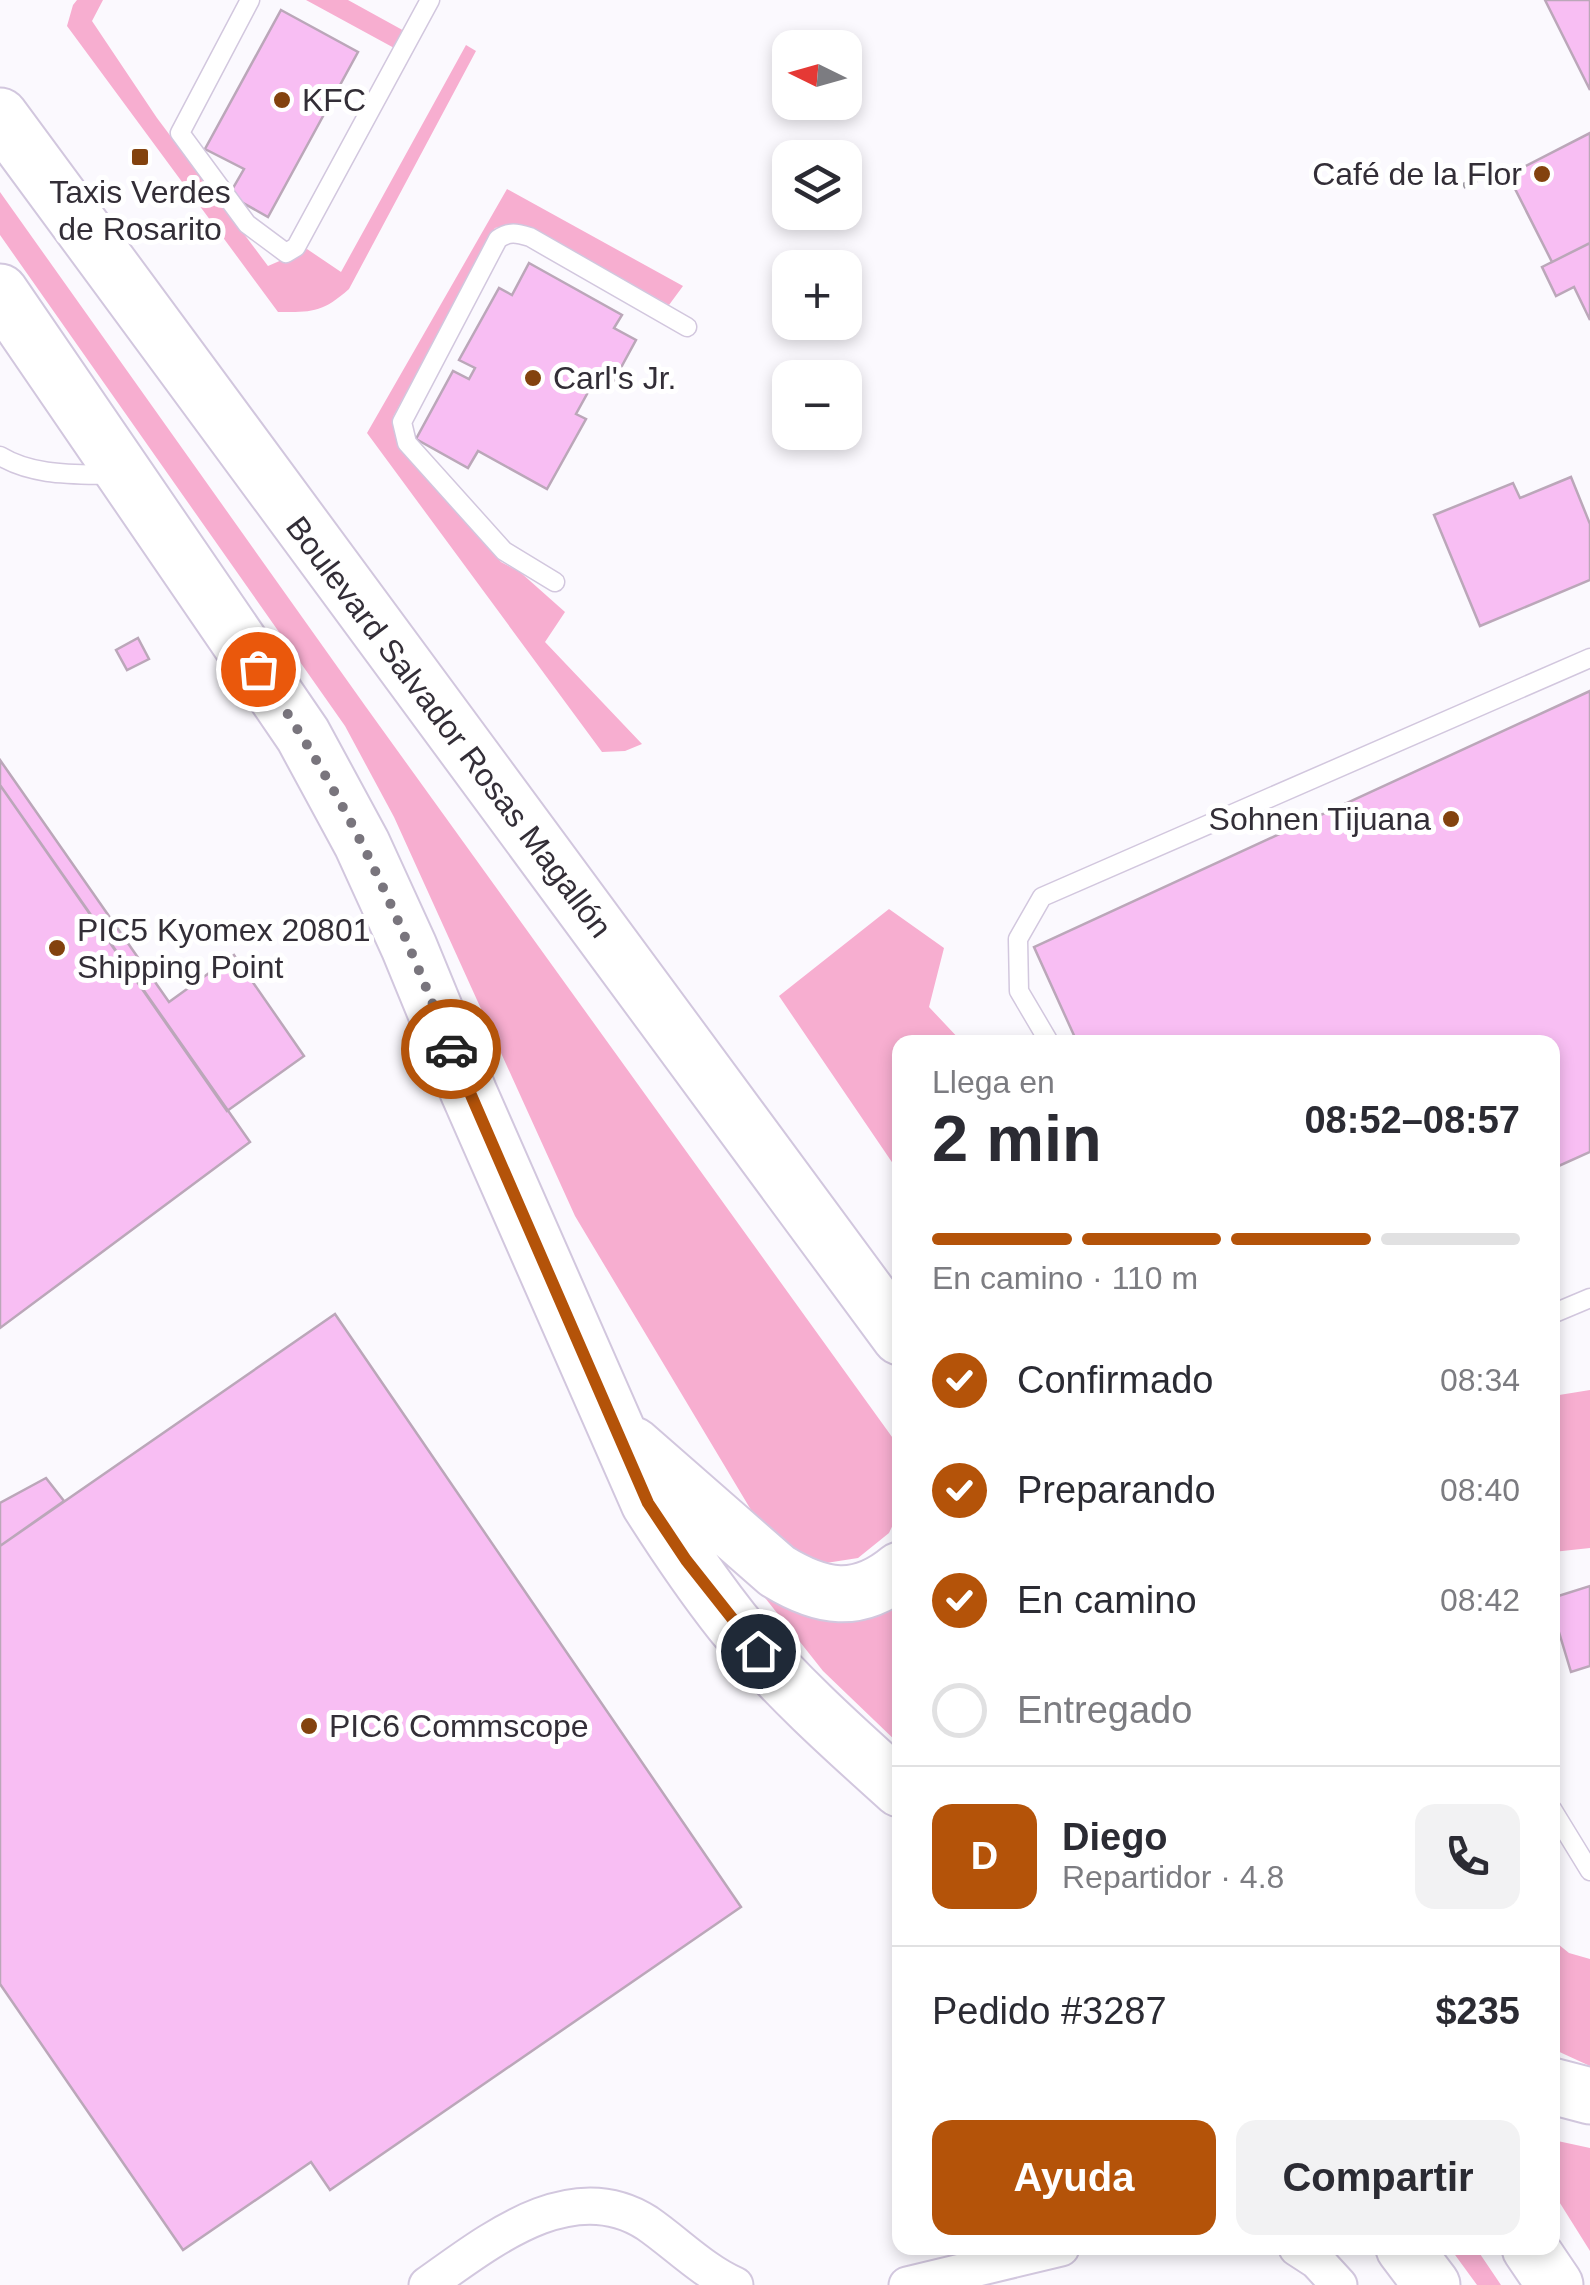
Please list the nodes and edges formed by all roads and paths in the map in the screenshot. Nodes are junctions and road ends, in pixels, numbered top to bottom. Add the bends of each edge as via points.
1 (250, 0) edge
2 (430, 0) edge
3 (0, 116) edge
4 (1495, 171) dead end
5 (1462, 186) dead end
6 (0, 292) edge
7 (687, 327) dead end
8 (0, 456) edge
9 (127, 476) junction
10 (554, 582) dead end
11 (1590, 658) edge
12 (1044, 1035) edge
13 (1590, 1298) edge
14 (1560, 1311) edge
15 (892, 1326) edge
16 (616, 1430) junction
17 (892, 1576) edge
18 (892, 1782) edge
19 (1560, 1822) edge
20 (1590, 1871) edge
21 (1560, 2088) edge
22 (1590, 2096) edge
23 (1032, 2255) edge
24 (1308, 2255) edge
25 (1409, 2255) edge
26 (1535, 2255) edge
27 (426, 2285) edge
28 (734, 2285) edge
29 (907, 2285) edge
30 (1338, 2285) edge
31 (1432, 2285) edge
32 (1556, 2285) edge

1 - 2 lane via 180,133 247,224 286,253 296,247
3 - 15 highway, Boulevard Salvador Rosas Magallón
4 - 5 path
6 - 9 highway
7 - 10 lane via 530,237 506,234 402,422 407,443 504,551
8 - 9 lane via 52,474
9 - 16 highway via 302,735 362,844
11 - 12 lane via 1042,897 1018,939 1019,991
13 - 14 lane
16 - 17 highway via 802,1586 855,1594
16 - 18 highway via 648,1503 732,1622 784,1681
19 - 20 lane
21 - 22 highway
23 - 29 street
24 - 30 street
25 - 31 highway
26 - 32 highway
27 - 28 street via 484,2244 567,2206 610,2207 644,2221

